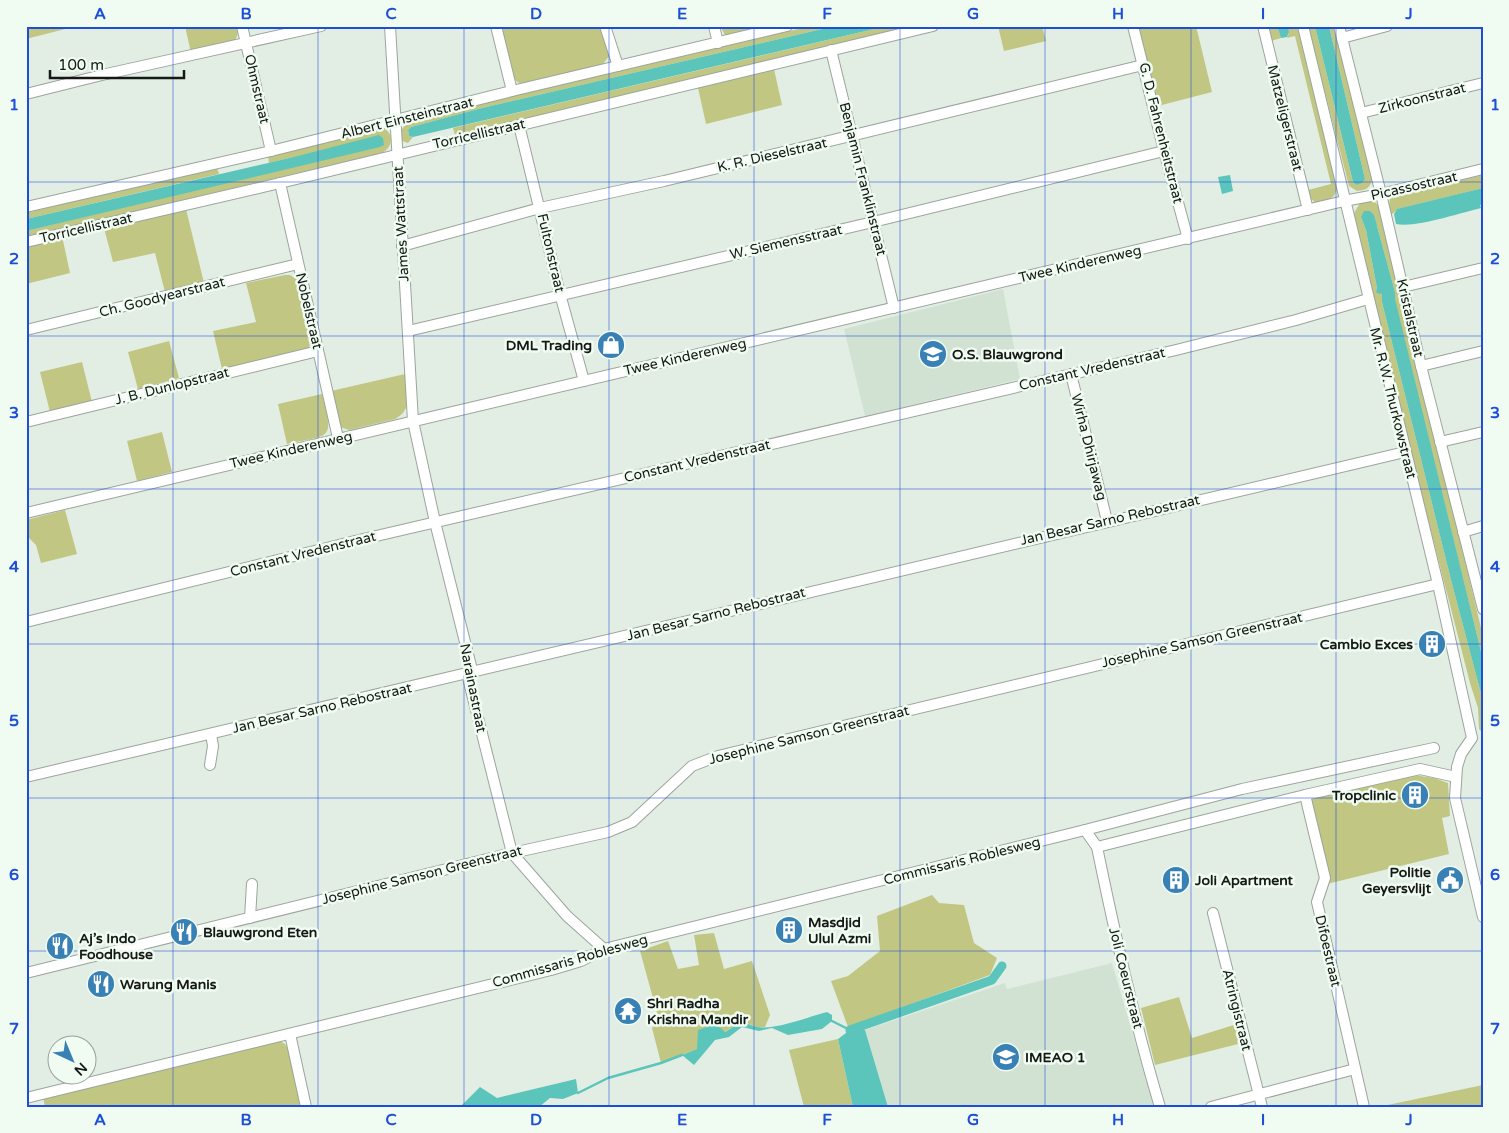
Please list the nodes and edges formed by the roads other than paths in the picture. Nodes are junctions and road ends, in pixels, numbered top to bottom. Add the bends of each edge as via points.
1 (242, 26) edge
2 (321, 26) edge
3 (390, 26) edge
4 (496, 26) edge
5 (605, 26) edge
6 (714, 26) edge
7 (787, 26) edge
8 (933, 26) edge
9 (1133, 26) edge
10 (1263, 26) edge
11 (1303, 26) edge
12 (1339, 26) edge
13 (1387, 26) edge
14 (1342, 38) junction
15 (718, 43) junction
16 (246, 44) junction
17 (831, 50) junction
18 (1143, 65) junction
19 (618, 66) junction
20 (1483, 84) edge
21 (512, 92) junction
22 (26, 94) edge
23 (1361, 113) junction
24 (394, 121) junction
25 (519, 124) junction
26 (853, 136) junction
27 (1164, 150) junction
28 (271, 151) junction
29 (397, 154) junction
30 (1483, 169) edge
31 (280, 183) junction
32 (1381, 194) junction
33 (1344, 202) junction
34 (26, 207) edge
35 (540, 208) junction
36 (1308, 210) junction
37 (873, 222) junction
38 (1188, 239) junction
39 (26, 242) edge
40 (402, 246) junction
41 (298, 264) junction
42 (1483, 268) edge
43 (1402, 287) junction
44 (560, 294) junction
45 (1368, 299) junction
46 (894, 308) junction
47 (26, 330) edge
48 (408, 331) junction
49 (318, 351) junction
50 (1483, 351) edge
51 (1421, 366) junction
52 (1071, 374) junction
53 (584, 381) junction
54 (413, 421) junction
55 (26, 422) edge
56 (1483, 432) edge
57 (338, 438) junction
58 (1440, 442) junction
59 (1405, 452) junction
60 (26, 513) edge
61 (1107, 521) junction
62 (435, 522) junction
63 (1483, 526) edge
64 (1463, 532) junction
65 (1438, 584) junction
66 (1483, 609) edge
67 (26, 622) edge
68 (468, 674) junction
69 (211, 734) junction
70 (1472, 738) junction
71 (1483, 740) edge
72 (1434, 748) dead end
73 (210, 765) dead end
74 (26, 777) edge
75 (1456, 777) junction
76 (1305, 795) junction
77 (1085, 830) junction
78 (1097, 847) junction
79 (512, 853) junction
80 (252, 884) dead end
81 (1213, 913) dead end
82 (1483, 917) edge
83 (250, 918) junction
84 (604, 949) junction
85 (26, 972) edge
86 (290, 1034) junction
87 (1355, 1069) junction
88 (1258, 1095) junction
89 (26, 1098) edge
90 (306, 1107) edge
91 (1160, 1107) edge
92 (1211, 1107) edge
93 (1262, 1107) edge
94 (1364, 1107) edge

1 - 16 street, Ohmstraat
2 - 16 street
3 - 24 street, James Wattstraat
4 - 21 street
5 - 19 street
6 - 15 street
7 - 15 street, Albert Einsteinstraat
8 - 17 street, Torricellistraat
9 - 18 street, G. D. Fahrenheitstraat
10 - 36 street, Matzeligerstraat
11 - 33 street, Mr. R.W. Thurkowstraat
12 - 14 street, Kristalstraat
13 - 14 street
14 - 23 street, Kristalstraat
15 - 19 street, Albert Einsteinstraat
16 - 22 street
16 - 28 street, Ohmstraat
17 - 25 street, Torricellistraat
17 - 26 street, Benjamin Franklinstraat
18 - 26 street, K. R. Dieselstraat
18 - 27 street, G. D. Fahrenheitstraat
19 - 21 street, Albert Einsteinstraat
20 - 23 street, Zirkoonstraat
21 - 24 street, Albert Einsteinstraat
23 - 32 street, Kristalstraat
24 - 28 street, Albert Einsteinstraat
24 - 29 street, James Wattstraat
25 - 29 street, Torricellistraat
25 - 35 street, Fultonstraat
26 - 35 street, K. R. Dieselstraat
26 - 37 street, Benjamin Franklinstraat
27 - 37 street, W. Siemensstraat
27 - 38 street, G. D. Fahrenheitstraat
28 - 34 street, Albert Einsteinstraat
29 - 31 street, Torricellistraat
29 - 40 street, James Wattstraat
30 - 32 street, Picassostraat
31 - 39 street, Torricellistraat
31 - 41 street, Nobelstraat
32 - 33 street, Picassostraat
32 - 43 street, Kristalstraat
33 - 36 street, Twee Kinderenweg
33 - 45 street, Mr. R.W. Thurkowstraat
35 - 40 street, K. R. Dieselstraat
35 - 44 street, Fultonstraat
36 - 38 street, Twee Kinderenweg
37 - 44 street, W. Siemensstraat
37 - 46 street, Benjamin Franklinstraat
38 - 46 street, Twee Kinderenweg
40 - 48 street, James Wattstraat
41 - 47 street, Ch. Goodyearstraat
41 - 49 street, Nobelstraat
42 - 43 street
43 - 51 street, Kristalstraat
44 - 48 street, W. Siemensstraat
44 - 53 street, Fultonstraat
45 - 52 street, Constant Vredenstraat via 1278,325
45 - 59 street, Mr. R.W. Thurkowstraat
46 - 53 street, Twee Kinderenweg
48 - 54 street, James Wattstraat
49 - 55 street, J. B. Dunlopstraat
49 - 57 street, Nobelstraat
50 - 51 street
51 - 58 street, Kristalstraat
52 - 61 street, Wirha Dhirjawag
52 - 62 street, Constant Vredenstraat
53 - 54 street, Twee Kinderenweg
54 - 57 street, Twee Kinderenweg
54 - 62 street, Narainastraat
56 - 58 street
57 - 60 street, Twee Kinderenweg
58 - 64 street, Kristalstraat
59 - 61 street, Jan Besar Sarno Rebostraat
59 - 65 street, Mr. R.W. Thurkowstraat
61 - 68 street, Jan Besar Sarno Rebostraat
62 - 67 street, Constant Vredenstraat
62 - 68 street, Narainastraat via 470,666
63 - 64 street
64 - 66 street, Kristalstraat
65 - 70 street, Mr. R.W. Thurkowstraat
65 - 79 street, Josephine Samson Greenstraat via 718,756 692,766 632,822 608,832
68 - 69 street, Jan Besar Sarno Rebostraat
68 - 79 street, Narainastraat
69 - 73 street
69 - 74 street, Jan Besar Sarno Rebostraat
70 - 71 street
70 - 75 street via 1461,754
72 - 77 street, Commissaris Roblesweg via 1242,789
75 - 76 street via 1420,769
75 - 82 street via 1456,798
76 - 78 street
76 - 87 street, Difoestraat via 1326,878 1318,902
77 - 78 street
77 - 84 street, Commissaris Roblesweg
78 - 91 street, Joli Coeurstraat via 1129,996
79 - 83 street, Josephine Samson Greenstraat
79 - 84 street, Narainastraat via 567,916
80 - 83 street
81 - 88 street, Atringistraat
83 - 85 street, Josephine Samson Greenstraat
84 - 86 street, Commissaris Roblesweg via 581,961 551,970
86 - 89 street, Commissaris Roblesweg
86 - 90 street
87 - 88 street
87 - 94 street, Difoestraat
88 - 92 street
88 - 93 street, Atringistraat

